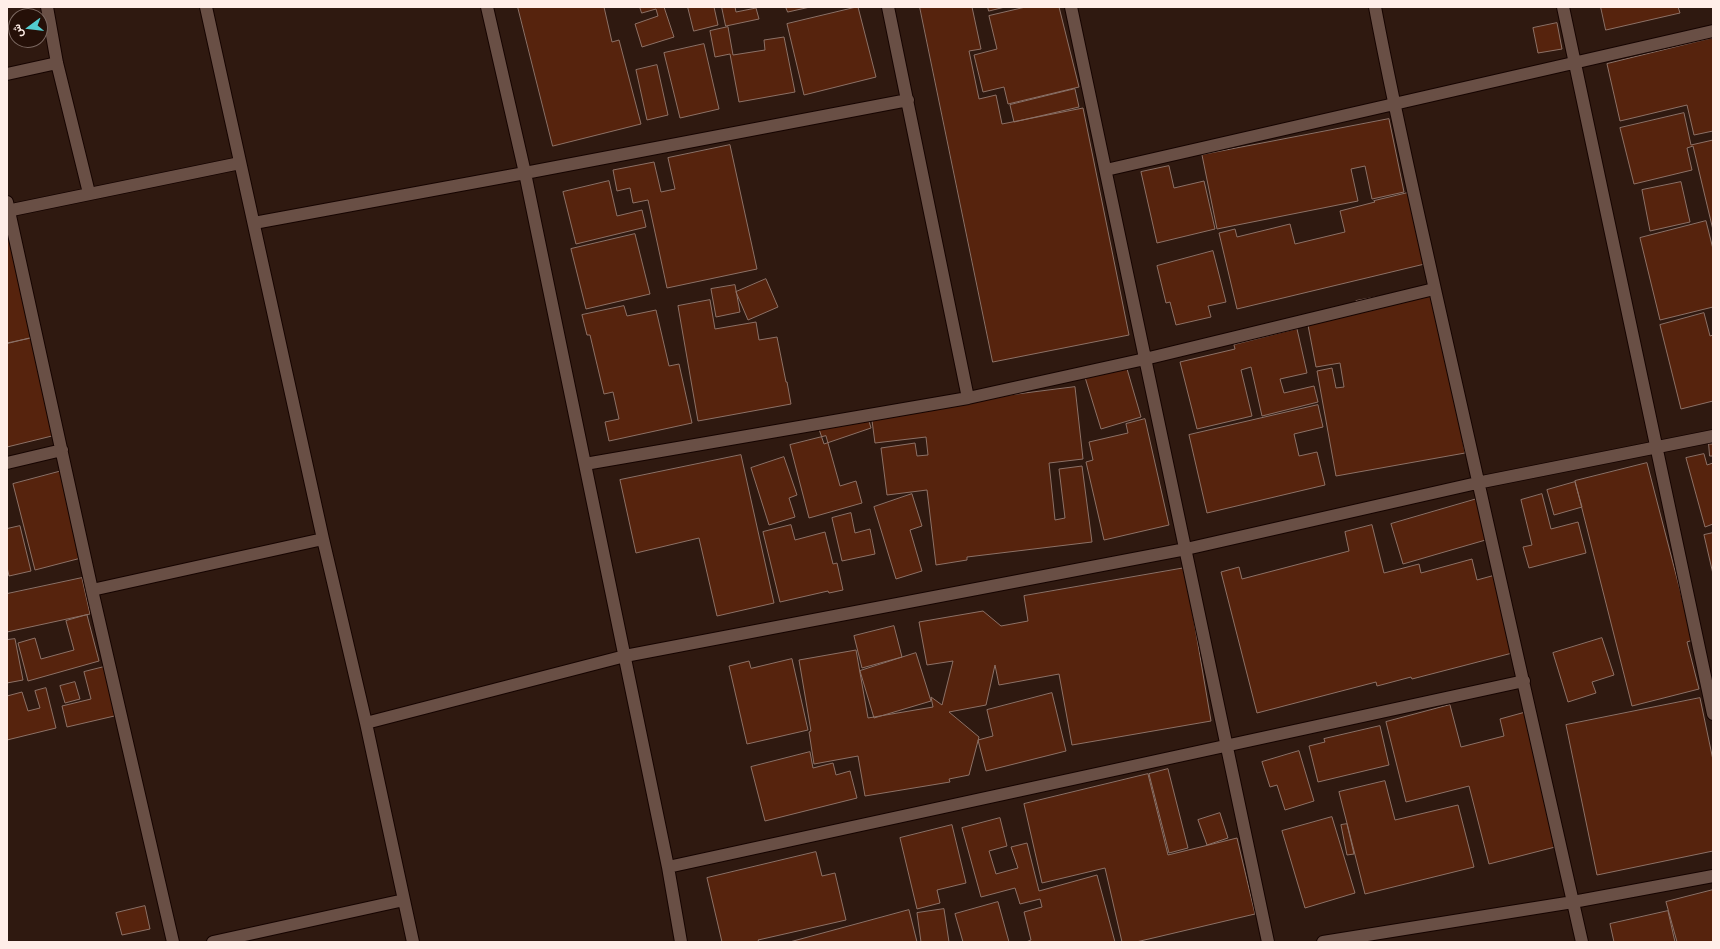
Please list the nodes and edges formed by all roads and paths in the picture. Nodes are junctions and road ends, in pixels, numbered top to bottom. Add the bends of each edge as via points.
1 (47, 7) edge
2 (206, 7) edge
3 (488, 7) edge
4 (888, 7) edge
5 (1071, 7) edge
6 (1375, 7) edge
7 (1562, 7) edge
8 (1713, 31) edge
9 (1574, 62) junction
10 (57, 63) junction
11 (7, 74) edge
12 (908, 100) junction
13 (1394, 105) junction
14 (240, 163) junction
15 (1106, 170) junction
16 (526, 173) junction
17 (89, 193) junction
18 (8, 208) edge
19 (254, 223) junction
20 (1434, 289) junction
21 (1145, 359) junction
22 (968, 398) junction
23 (1713, 436) edge
24 (1656, 448) junction
25 (62, 450) junction
26 (7, 463) edge
27 (585, 464) junction
28 (1477, 483) junction
29 (323, 539) junction
30 (1186, 549) junction
31 (92, 590) junction
32 (625, 656) junction
33 (1524, 680) junction
34 (1713, 714) edge
35 (366, 723) junction
36 (1226, 745) junction
37 (668, 867) junction
38 (1713, 876) edge
39 (404, 900) junction
40 (1573, 902) junction
41 (173, 942) edge
42 (213, 942) edge
43 (413, 942) edge
44 (682, 942) edge
45 (1268, 942) edge
46 (1323, 942) edge
47 (1582, 942) edge

1 - 10 street
2 - 14 street
3 - 16 street
4 - 12 street
5 - 15 street
6 - 13 street
7 - 9 street
8 - 9 street
9 - 13 street
9 - 24 street
10 - 11 street
10 - 17 street
12 - 16 street
12 - 22 street
13 - 15 street
13 - 20 street
14 - 17 street
14 - 19 street
15 - 21 street
16 - 19 street
16 - 27 street
17 - 18 street
18 - 25 street
19 - 29 street
20 - 21 street
20 - 28 street
21 - 22 street
21 - 30 street
22 - 27 street
23 - 24 street
24 - 28 street
24 - 34 street
25 - 26 street
25 - 31 street
27 - 32 street
28 - 30 street
28 - 33 street
29 - 31 street
29 - 35 street
30 - 32 street
30 - 36 street
31 - 41 street
32 - 35 street
32 - 37 street
33 - 36 street
33 - 40 street
35 - 39 street
36 - 37 street
36 - 45 street
37 - 44 street
38 - 40 street
39 - 42 street
39 - 43 street
40 - 46 street
40 - 47 street

